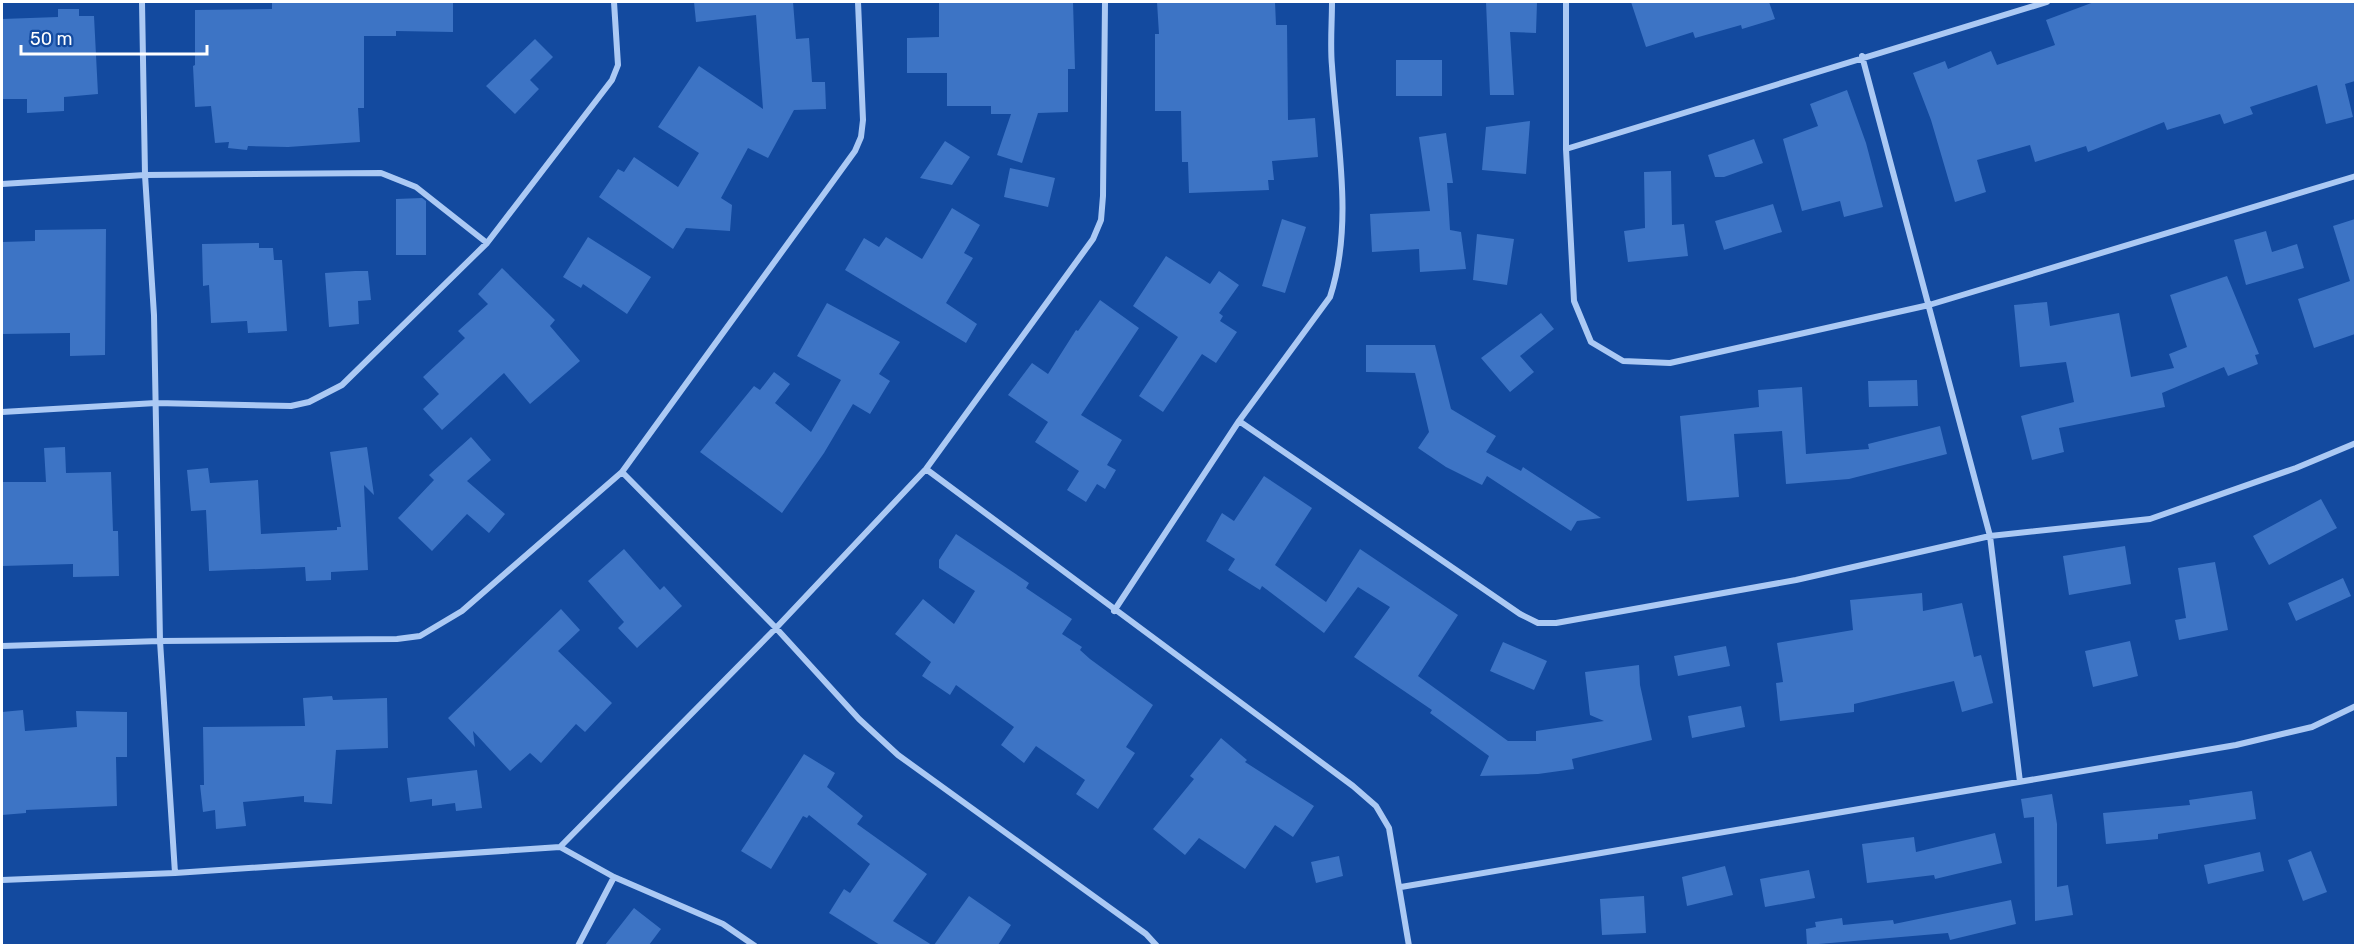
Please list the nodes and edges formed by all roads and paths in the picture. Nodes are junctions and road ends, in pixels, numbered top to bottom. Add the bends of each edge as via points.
1 (142, 2) edge
2 (614, 2) edge
3 (858, 2) edge
4 (1105, 2) edge
5 (1332, 2) edge
6 (1566, 2) edge
7 (2047, 2) edge
8 (1862, 56) junction
9 (1566, 148) junction
10 (145, 175) junction
11 (2355, 176) edge
12 (2, 184) edge
13 (487, 243) junction
14 (1929, 305) junction
15 (156, 404) junction
16 (2, 412) edge
17 (1239, 422) junction
18 (2355, 443) edge
19 (926, 469) junction
20 (622, 472) junction
21 (1990, 536) junction
22 (1114, 611) junction
23 (776, 628) junction
24 (160, 641) junction
25 (2, 646) edge
26 (2355, 706) edge
27 (2020, 782) junction
28 (560, 847) junction
29 (175, 873) junction
30 (614, 877) junction
31 (2, 880) edge
32 (1401, 887) junction
33 (578, 945) edge
34 (755, 945) edge
35 (1156, 945) edge
36 (1409, 945) edge

1 - 10 street
2 - 13 street via 618,64 612,80
3 - 20 street via 863,120 855,151
4 - 19 street via 1101,220 1093,239
5 - 17 street via 1332,63 1343,208 1337,276 1330,297
6 - 9 street
7 - 8 street
8 - 9 street
8 - 14 street
9 - 14 street via 1574,301 1592,342 1623,361 1670,363
10 - 12 street
10 - 13 street via 381,173 416,187
10 - 15 street
11 - 14 street
13 - 15 street via 333,392 291,405
14 - 21 street
15 - 16 street
15 - 24 street
17 - 21 street via 1538,623 1796,580
17 - 22 street
18 - 21 street via 2150,519
19 - 22 street
19 - 23 street
20 - 23 street
20 - 24 street via 462,611 420,636
21 - 27 street
22 - 32 street via 1376,806 1389,828
23 - 28 street
23 - 35 street via 859,719 898,755
24 - 25 street
24 - 29 street
26 - 27 street via 2312,727
27 - 32 street
28 - 29 street
28 - 30 street
29 - 31 street
30 - 33 street
30 - 34 street via 723,924
32 - 36 street

